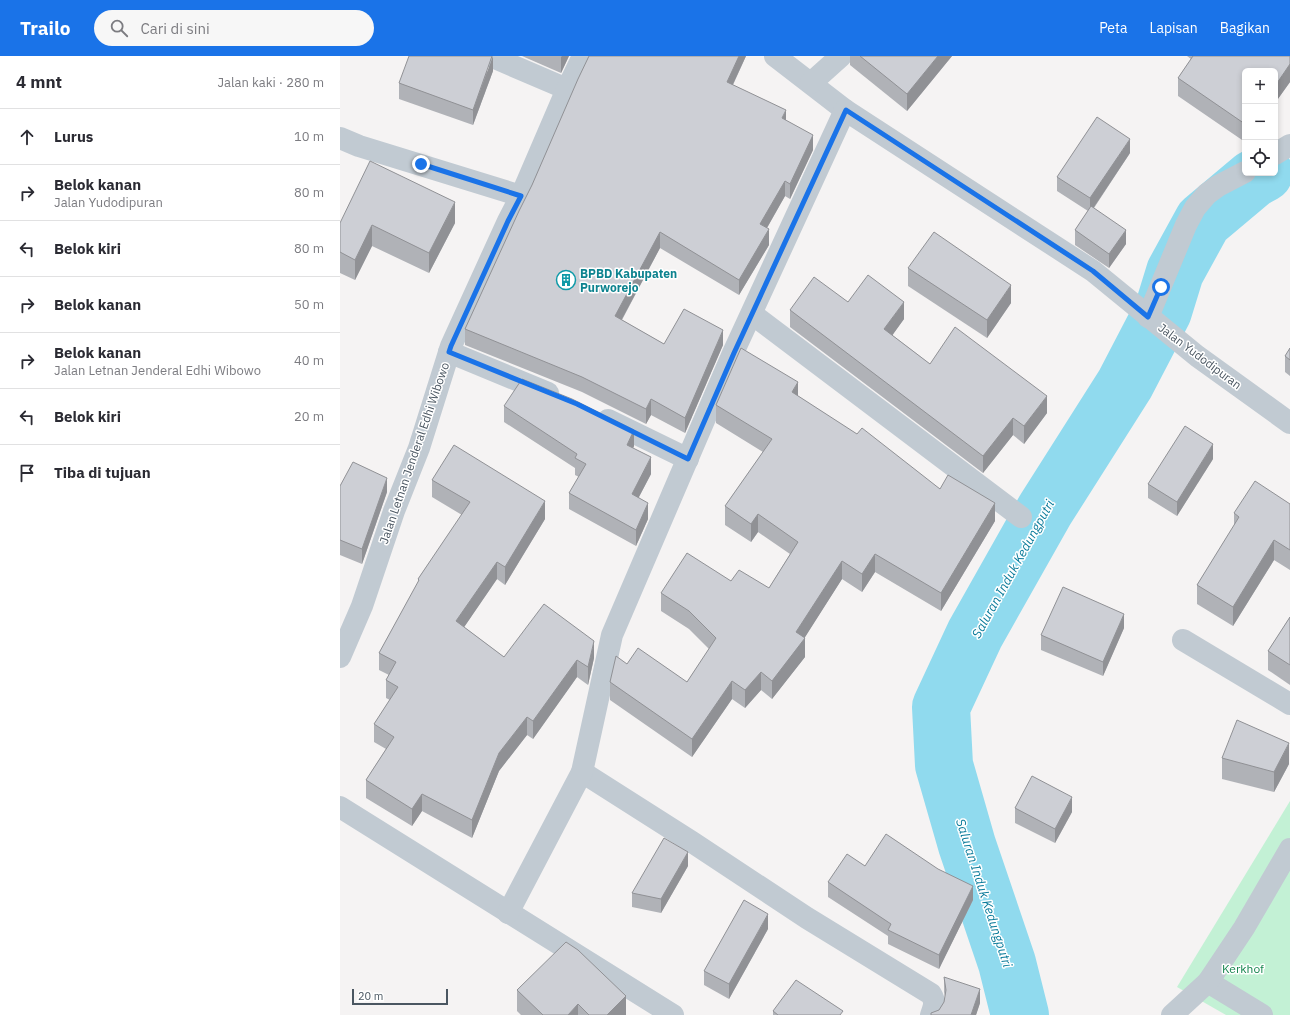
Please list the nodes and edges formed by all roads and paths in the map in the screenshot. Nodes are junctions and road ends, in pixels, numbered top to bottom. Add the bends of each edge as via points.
1 (490, 56) edge
2 (583, 56) edge
3 (775, 56) edge
4 (841, 56) edge
5 (811, 83) junction
6 (567, 89) junction
7 (846, 110) junction
8 (340, 138) edge
9 (1290, 145) edge
10 (1278, 152) edge
11 (1242, 174) edge
12 (521, 196) junction
13 (752, 314) junction
14 (1150, 319) junction
15 (449, 352) junction
16 (563, 399) edge
17 (591, 411) edge
18 (1290, 423) edge
19 (688, 459) junction
20 (1021, 517) dead end
21 (1183, 640) dead end
22 (340, 657) edge
23 (1290, 704) edge
24 (582, 772) junction
25 (340, 807) edge
26 (1290, 849) edge
27 (508, 913) junction
28 (1208, 982) junction
29 (673, 1015) edge
30 (931, 1015) edge
31 (1172, 1015) edge
32 (1262, 1015) edge

1 - 6 street
2 - 6 street, Jalan Letnan Jenderal Edhi Wibowo
3 - 5 street, Jalan Yudodipuran
4 - 5 street
5 - 7 street, Jalan Yudodipuran
6 - 12 street, Jalan Letnan Jenderal Edhi Wibowo
7 - 13 street
7 - 14 street, Jalan Yudodipuran via 1093,271
8 - 12 street
9 - 10 street
11 - 14 street via 1207,194 1195,208
12 - 15 street, Jalan Letnan Jenderal Edhi Wibowo
13 - 19 street
13 - 20 street
14 - 18 street, Jalan Yudodipuran
15 - 16 street
15 - 22 street, Jalan Letnan Jenderal Edhi Wibowo via 419,448 394,511 362,606
17 - 19 street
19 - 24 street via 612,635
21 - 23 street
24 - 27 street
24 - 30 street via 807,918 931,994 935,1004
25 - 27 street
26 - 28 street via 1244,928
27 - 29 street
28 - 31 street
28 - 32 street

